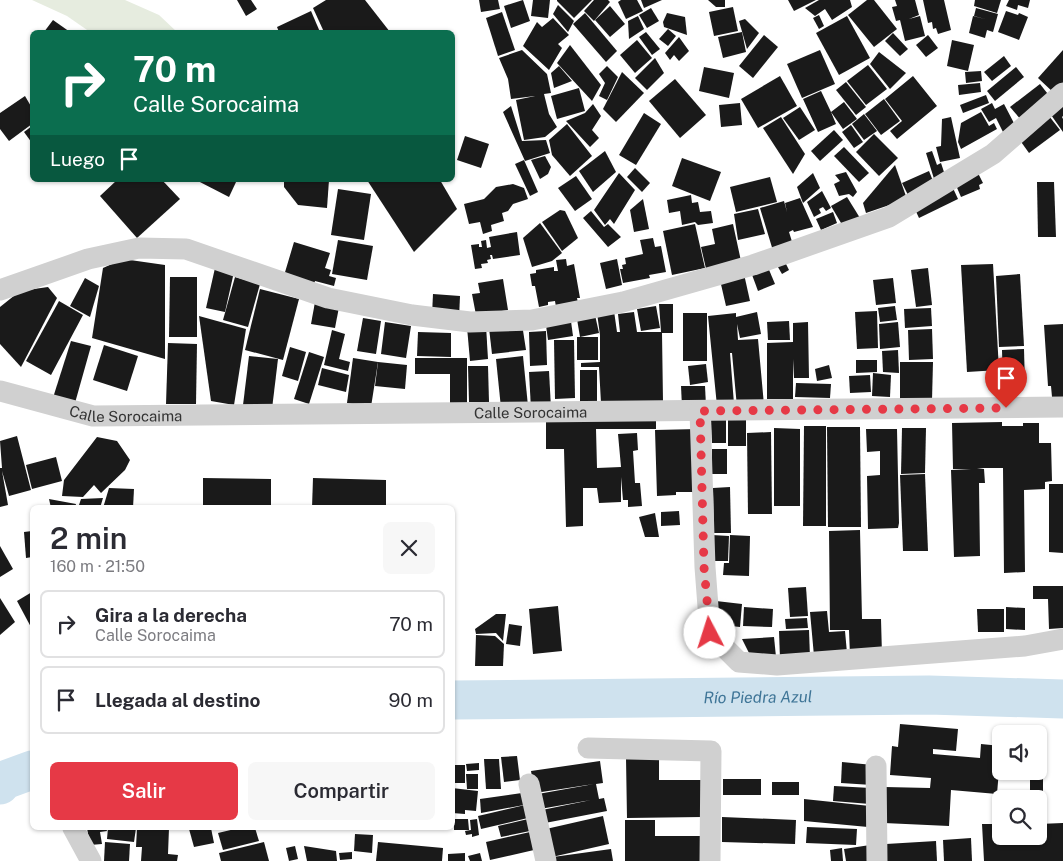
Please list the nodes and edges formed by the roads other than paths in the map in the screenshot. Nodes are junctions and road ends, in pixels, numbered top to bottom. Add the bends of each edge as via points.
1 (1063, 93) edge
2 (0, 290) edge
3 (0, 391) edge
4 (1063, 408) edge
5 (700, 411) junction
6 (1063, 640) edge
7 (588, 748) dead end
8 (876, 766) dead end
9 (529, 784) dead end
10 (74, 830) edge
11 (91, 861) edge
12 (546, 861) edge
13 (710, 861) edge
14 (877, 861) edge

1 - 2 street via 993,154 889,217 753,265 622,302 532,320 470,322 356,304 328,298 186,249 139,248 88,259
3 - 5 street, Calle Sorocaima via 93,416
4 - 5 street, Calle Sorocaima
5 - 6 street via 704,567 710,633 739,662 777,665 1026,646
7 - 13 street via 711,751
8 - 14 street
9 - 12 street
10 - 11 street

